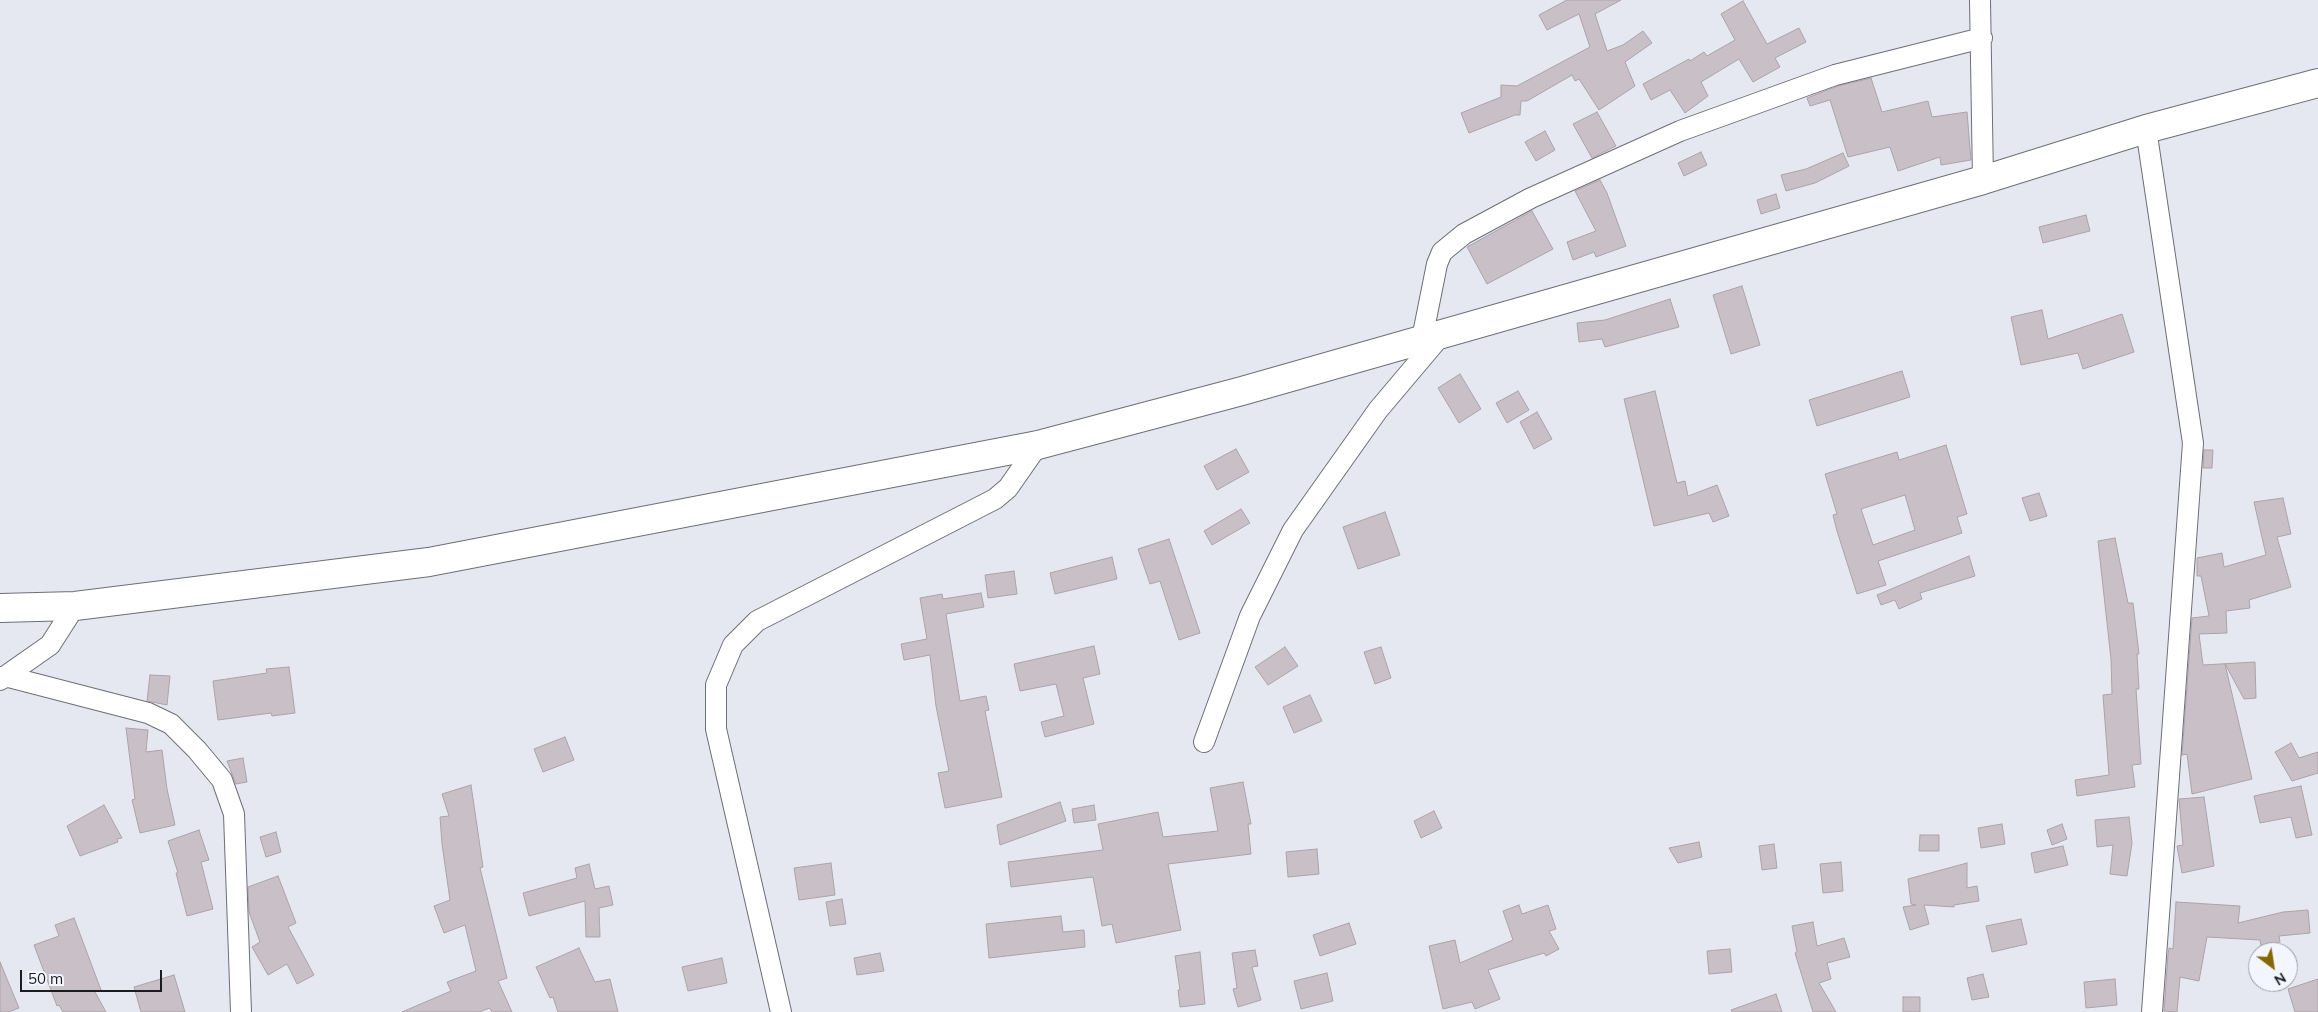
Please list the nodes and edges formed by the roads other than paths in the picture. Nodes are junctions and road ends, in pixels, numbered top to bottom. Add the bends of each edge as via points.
1 (1980, 0) edge
2 (1982, 38) junction
3 (2318, 83) edge
4 (2146, 129) junction
5 (1983, 180) junction
6 (1432, 336) junction
7 (1038, 445) junction
8 (75, 606) junction
9 (0, 608) edge
10 (2, 678) edge
11 (1204, 742) dead end
12 (241, 1012) edge
13 (782, 1012) edge
14 (2152, 1012) edge

1 - 2 street
2 - 5 street
2 - 6 street via 1835,75 1680,132 1531,198 1464,234 1442,252 1437,264
3 - 4 main road
4 - 5 main road
4 - 14 street via 2193,443
5 - 6 main road
6 - 7 main road
6 - 11 street via 1293,530 1250,616
7 - 8 main road via 429,562
7 - 13 street via 1008,488 995,499 757,620 733,645 716,685 716,729
8 - 9 main road
8 - 10 street via 50,645
10 - 12 street via 156,717 171,724 222,780 234,814

